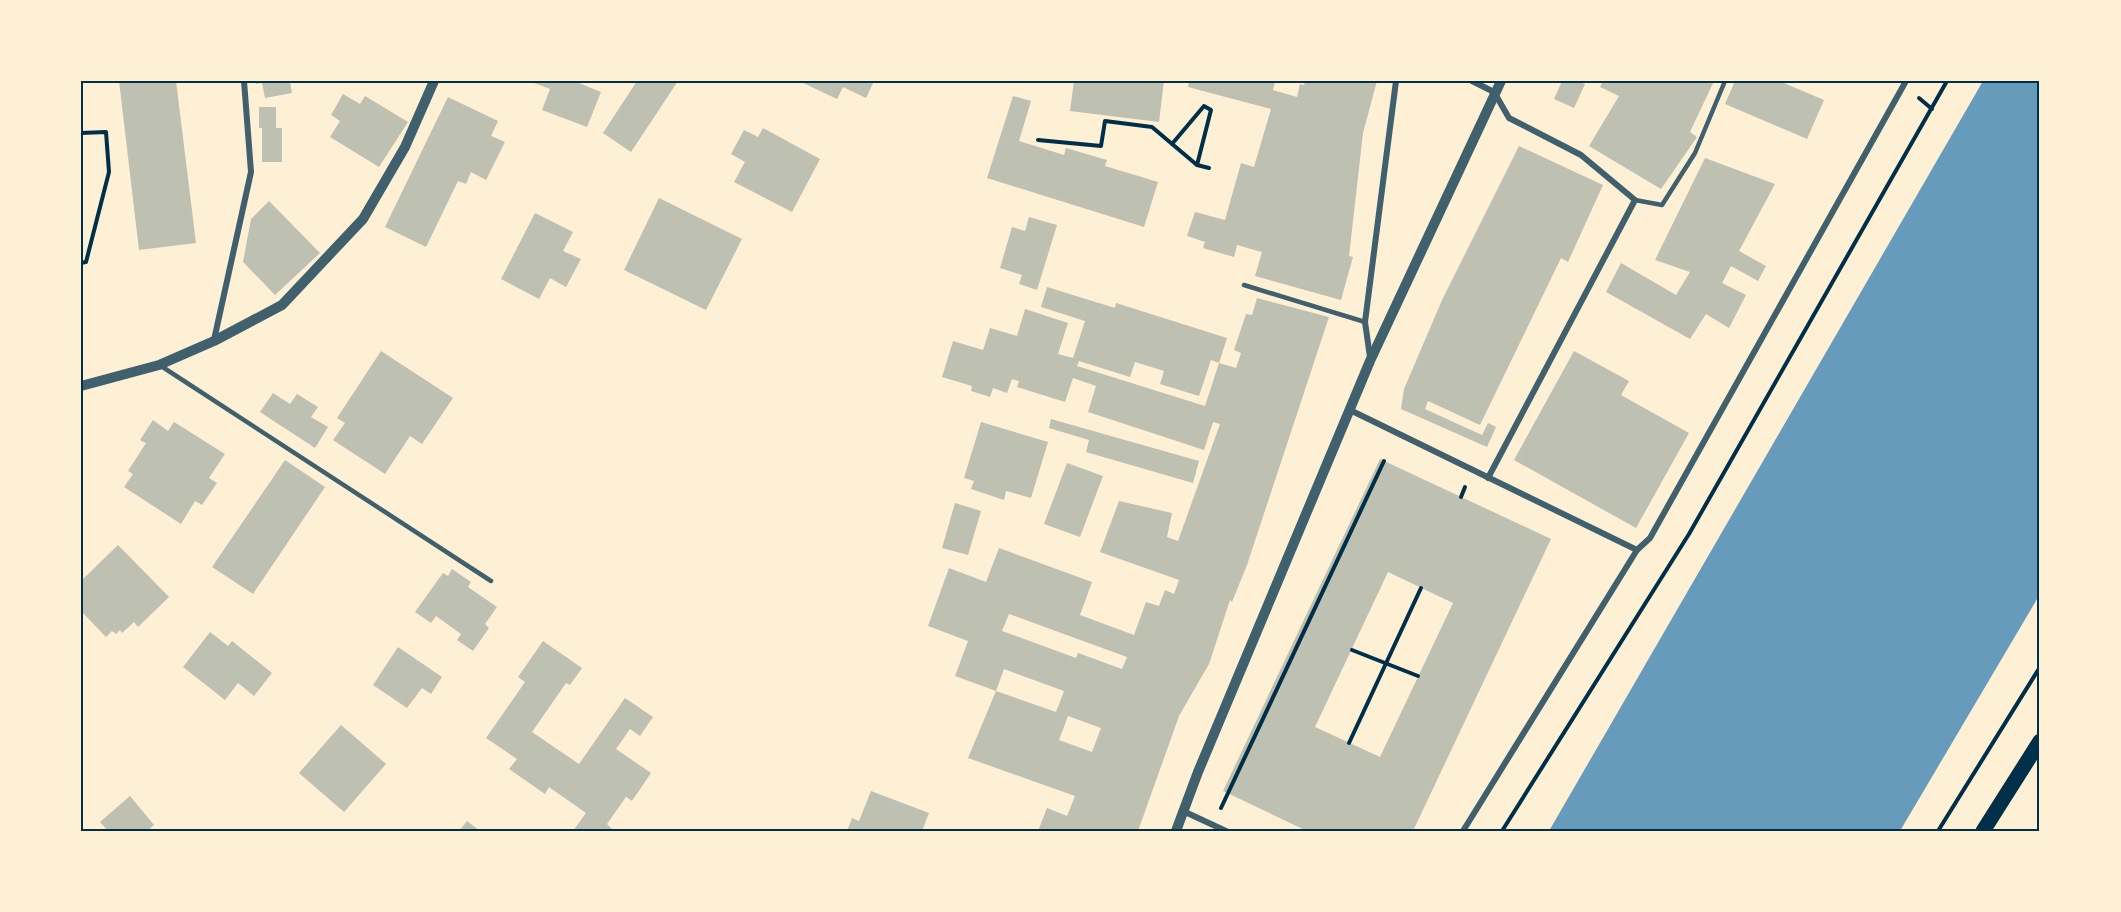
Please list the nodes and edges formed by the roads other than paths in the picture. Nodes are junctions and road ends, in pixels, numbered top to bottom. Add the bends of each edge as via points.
1 (244, 81) edge
2 (434, 81) edge
3 (1396, 81) edge
4 (1472, 81) edge
5 (1501, 81) edge
6 (1725, 81) edge
7 (1897, 81) edge
8 (1905, 84) edge
9 (1494, 92) junction
10 (1635, 200) junction
11 (1244, 285) dead end
12 (1365, 322) junction
13 (214, 341) junction
14 (1371, 361) junction
15 (159, 365) junction
16 (81, 386) edge
17 (1350, 410) junction
18 (1488, 478) junction
19 (1637, 550) junction
20 (491, 581) dead end
21 (2040, 741) edge
22 (1183, 812) junction
23 (1176, 831) edge
24 (1226, 831) edge
25 (1463, 831) edge
26 (1983, 831) edge

1 - 13 street via 251,172
2 - 13 street via 405,147 363,219 282,304
3 - 12 street
4 - 9 street
5 - 9 street
6 - 10 lane via 1695,153 1662,205
7 - 8 street
8 - 19 street via 1650,538
9 - 10 street via 1509,118 1581,155
9 - 14 street
10 - 18 street
11 - 12 lane
12 - 14 street
13 - 15 street
14 - 17 street
15 - 16 street
15 - 20 lane
17 - 18 street
17 - 22 street
18 - 19 street
19 - 25 street
21 - 26 main road
22 - 23 street
22 - 24 street

